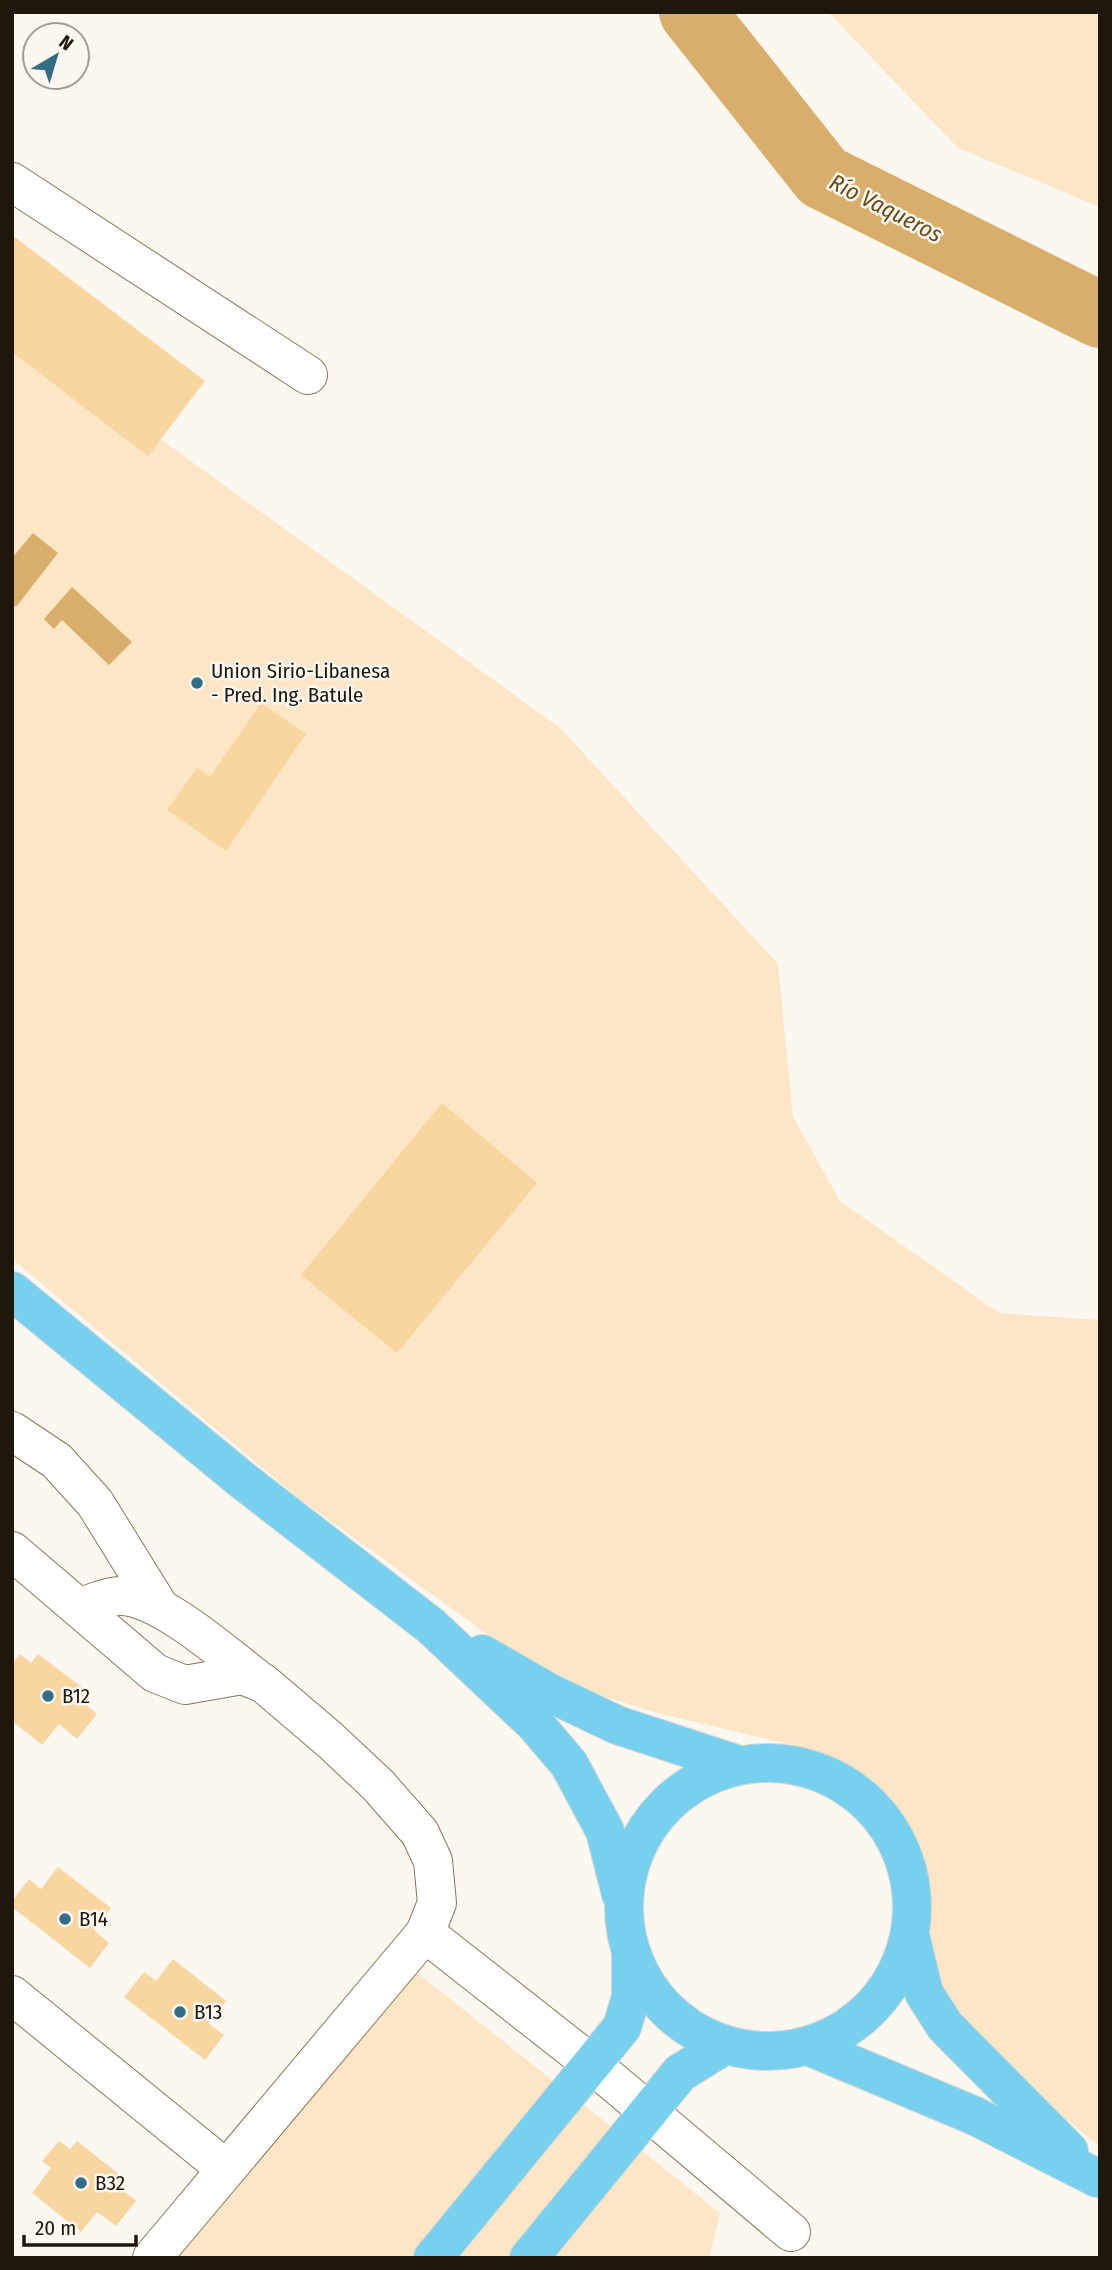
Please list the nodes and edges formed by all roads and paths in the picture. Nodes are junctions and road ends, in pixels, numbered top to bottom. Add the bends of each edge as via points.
1 (12, 182) edge
2 (308, 375) dead end
3 (12, 1291) edge
4 (12, 1431) edge
5 (12, 1551) edge
6 (79, 1607) junction
7 (160, 1608) junction
8 (431, 1626) junction
9 (263, 1683) junction
10 (739, 1765) junction
11 (623, 1904) junction
12 (425, 1933) junction
13 (910, 1935) junction
14 (631, 1954) junction
15 (12, 1995) edge
16 (724, 2045) junction
17 (808, 2046) junction
18 (593, 2065) junction
19 (646, 2112) junction
20 (226, 2169) junction
21 (1098, 2179) edge
22 (792, 2232) dead end
23 (152, 2258) edge
24 (433, 2258) edge
25 (528, 2258) edge

1 - 2 street
3 - 8 main road via 246,1483
4 - 7 street via 57,1461 95,1503
5 - 6 street
6 - 7 street via 118,1596 140,1598
6 - 9 street via 155,1673 185,1685 242,1675
7 - 9 street
8 - 10 main road via 617,1725
8 - 11 main road via 535,1724 569,1764 606,1831
9 - 12 street via 378,1784 420,1833 433,1861 437,1903
10 - 11 main road via 694,1783 657,1814 632,1856
10 - 13 main road via 786,1764 832,1778 870,1805 898,1843 912,1888
11 - 14 main road
12 - 18 street
12 - 20 street
13 - 17 main road via 897,1973 875,2005 844,2030
13 - 21 main road via 924,1993 944,2026
14 - 16 main road via 652,1993 684,2024
14 - 18 main road via 631,1997 622,2027
15 - 20 street
16 - 17 main road via 766,2052
16 - 19 main road via 680,2073
17 - 21 main road via 975,2116
18 - 19 street
18 - 24 main road
19 - 22 street
19 - 25 main road
20 - 23 street

